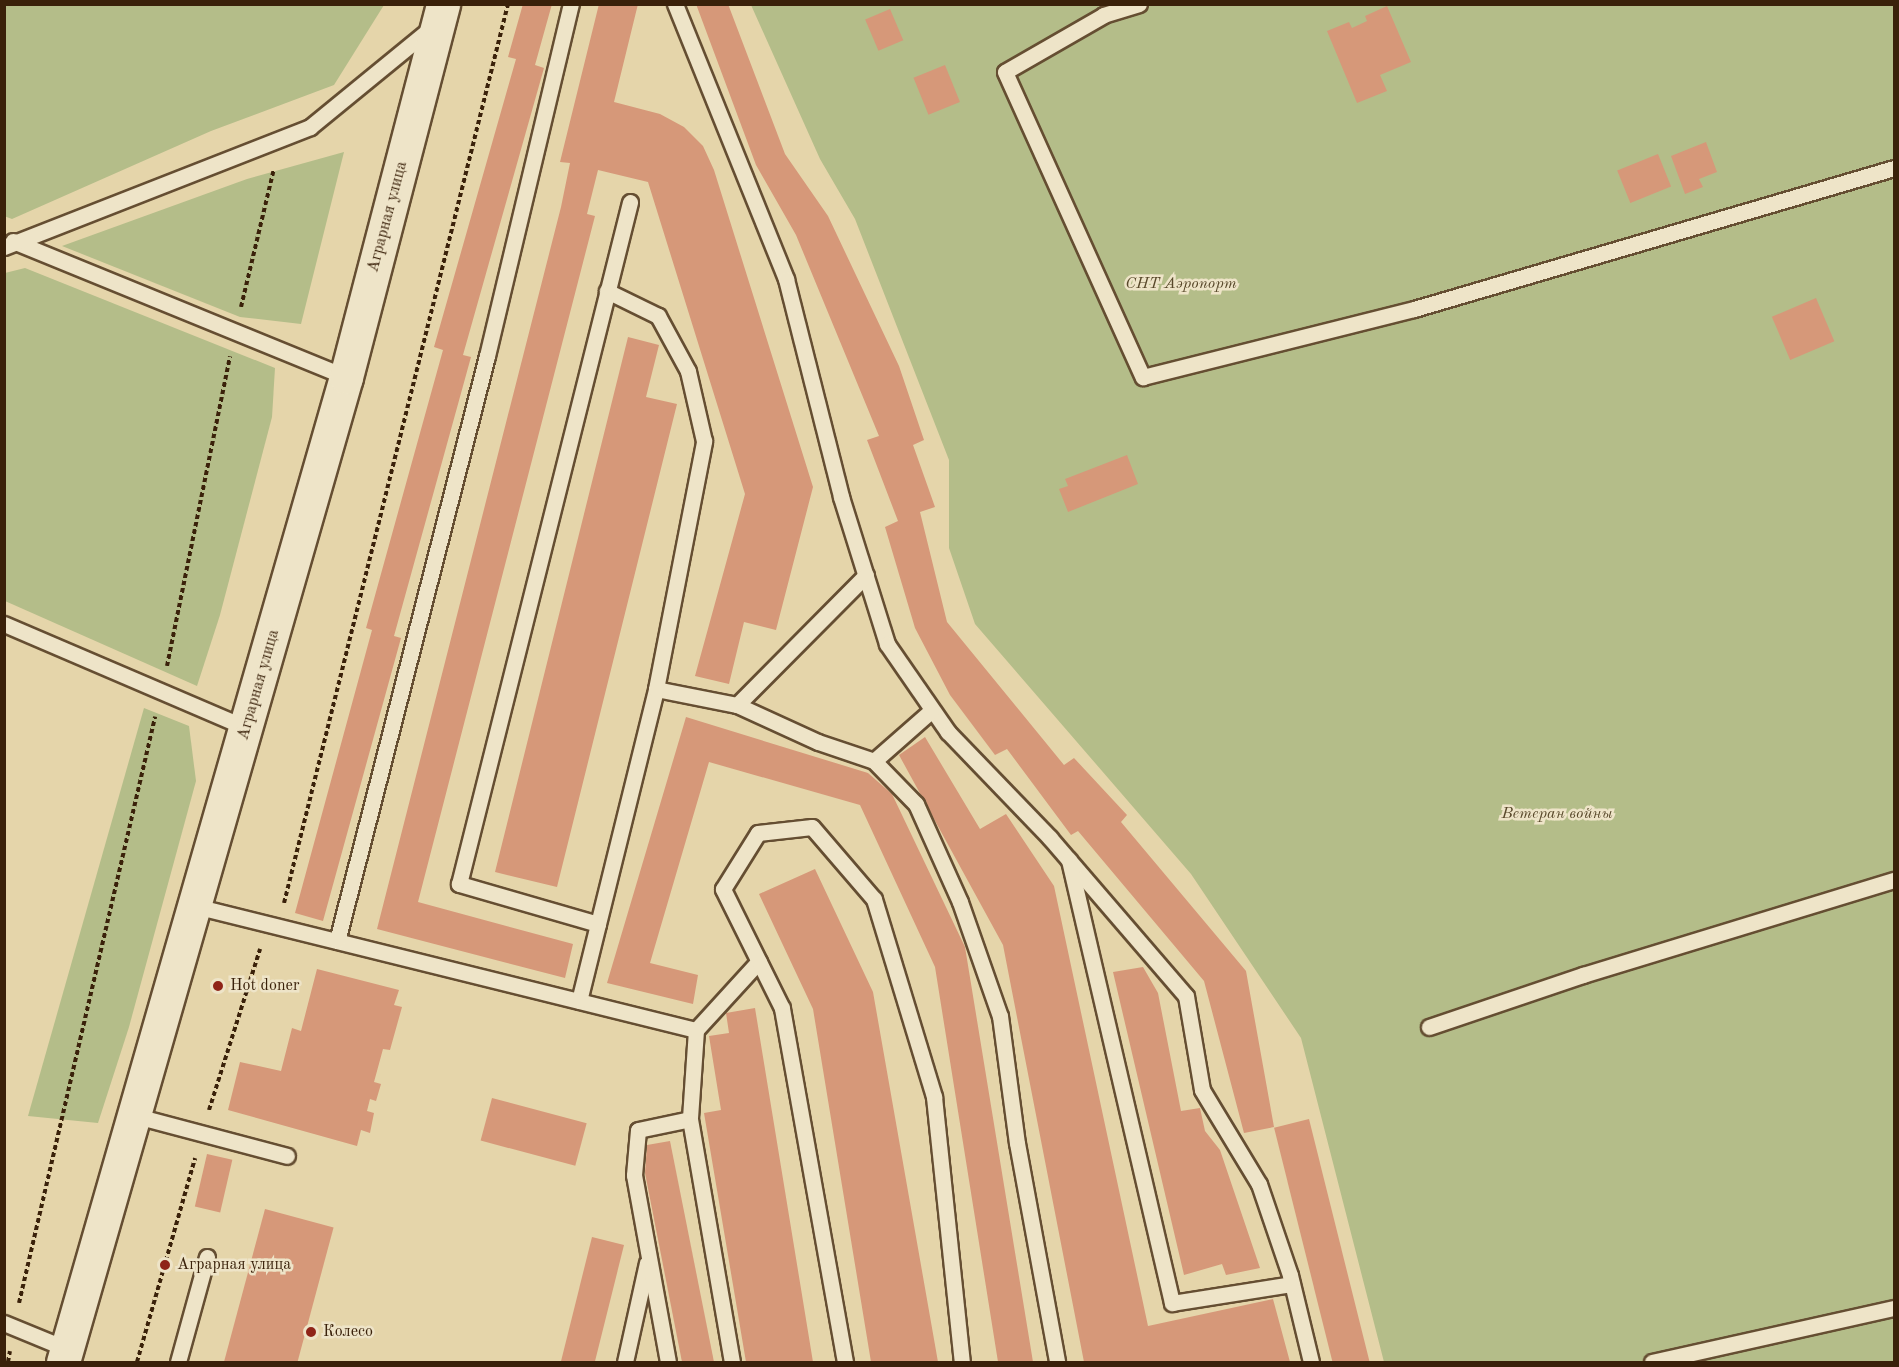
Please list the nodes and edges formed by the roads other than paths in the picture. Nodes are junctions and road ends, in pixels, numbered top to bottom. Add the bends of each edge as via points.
1 (571, 4) edge
2 (675, 4) edge
3 (1139, 4) edge
4 (440, 14) edge
5 (1894, 168) edge
6 (630, 202) dead end
7 (8, 242) edge
8 (607, 291) junction
9 (346, 377) junction
10 (866, 575) junction
11 (4, 624) edge
12 (656, 689) junction
13 (737, 705) junction
14 (932, 710) junction
15 (247, 728) junction
16 (874, 760) junction
17 (1068, 857) junction
18 (1894, 880) edge
19 (195, 906) junction
20 (598, 924) junction
21 (337, 941) junction
22 (759, 962) junction
23 (579, 1001) junction
24 (1429, 1027) dead end
25 (696, 1030) junction
26 (136, 1116) junction
27 (690, 1119) junction
28 (287, 1156) dead end
29 (649, 1254) junction
30 (207, 1257) dead end
31 (1292, 1284) junction
32 (1894, 1308) edge
33 (9, 1325) edge
34 (65, 1355) edge
35 (178, 1362) edge
36 (624, 1362) edge
37 (668, 1362) edge
38 (732, 1362) edge
39 (845, 1362) edge
40 (962, 1362) edge
41 (1057, 1362) edge
42 (1311, 1362) edge
43 (1652, 1362) edge

1 - 21 lane via 487,356
2 - 10 lane via 786,279
3 - 5 lane via 1104,15 1005,72 1143,377 1414,309
4 - 7 lane via 310,127
4 - 9 street, Аграрная улица
6 - 8 lane
7 - 9 lane
8 - 12 lane via 658,316 688,371 704,441
8 - 20 lane via 459,884
9 - 15 street, Аграрная улица
10 - 13 lane
10 - 14 lane via 887,644
11 - 15 lane
12 - 13 lane
12 - 20 lane
13 - 16 lane via 818,742
14 - 16 lane
14 - 17 lane via 948,732
15 - 19 street, Аграрная улица
16 - 41 lane via 916,804 960,902 1000,1016 1017,1143
17 - 31 lane via 1186,996 1202,1090 1259,1184
17 - 31 lane via 1172,1303
18 - 24 lane via 1583,975
19 - 21 lane
19 - 26 street, Аграрная улица
20 - 23 lane
21 - 23 lane
22 - 25 lane
22 - 39 lane via 782,1008
22 - 40 lane via 723,889 758,833 812,827 874,899 933,1097
23 - 25 lane
25 - 27 lane
26 - 28 lane
26 - 34 street, Аграрная улица
27 - 29 lane via 638,1130 634,1175
27 - 38 lane
29 - 36 lane
29 - 37 lane
30 - 35 lane
31 - 42 lane
32 - 43 lane
33 - 34 lane

